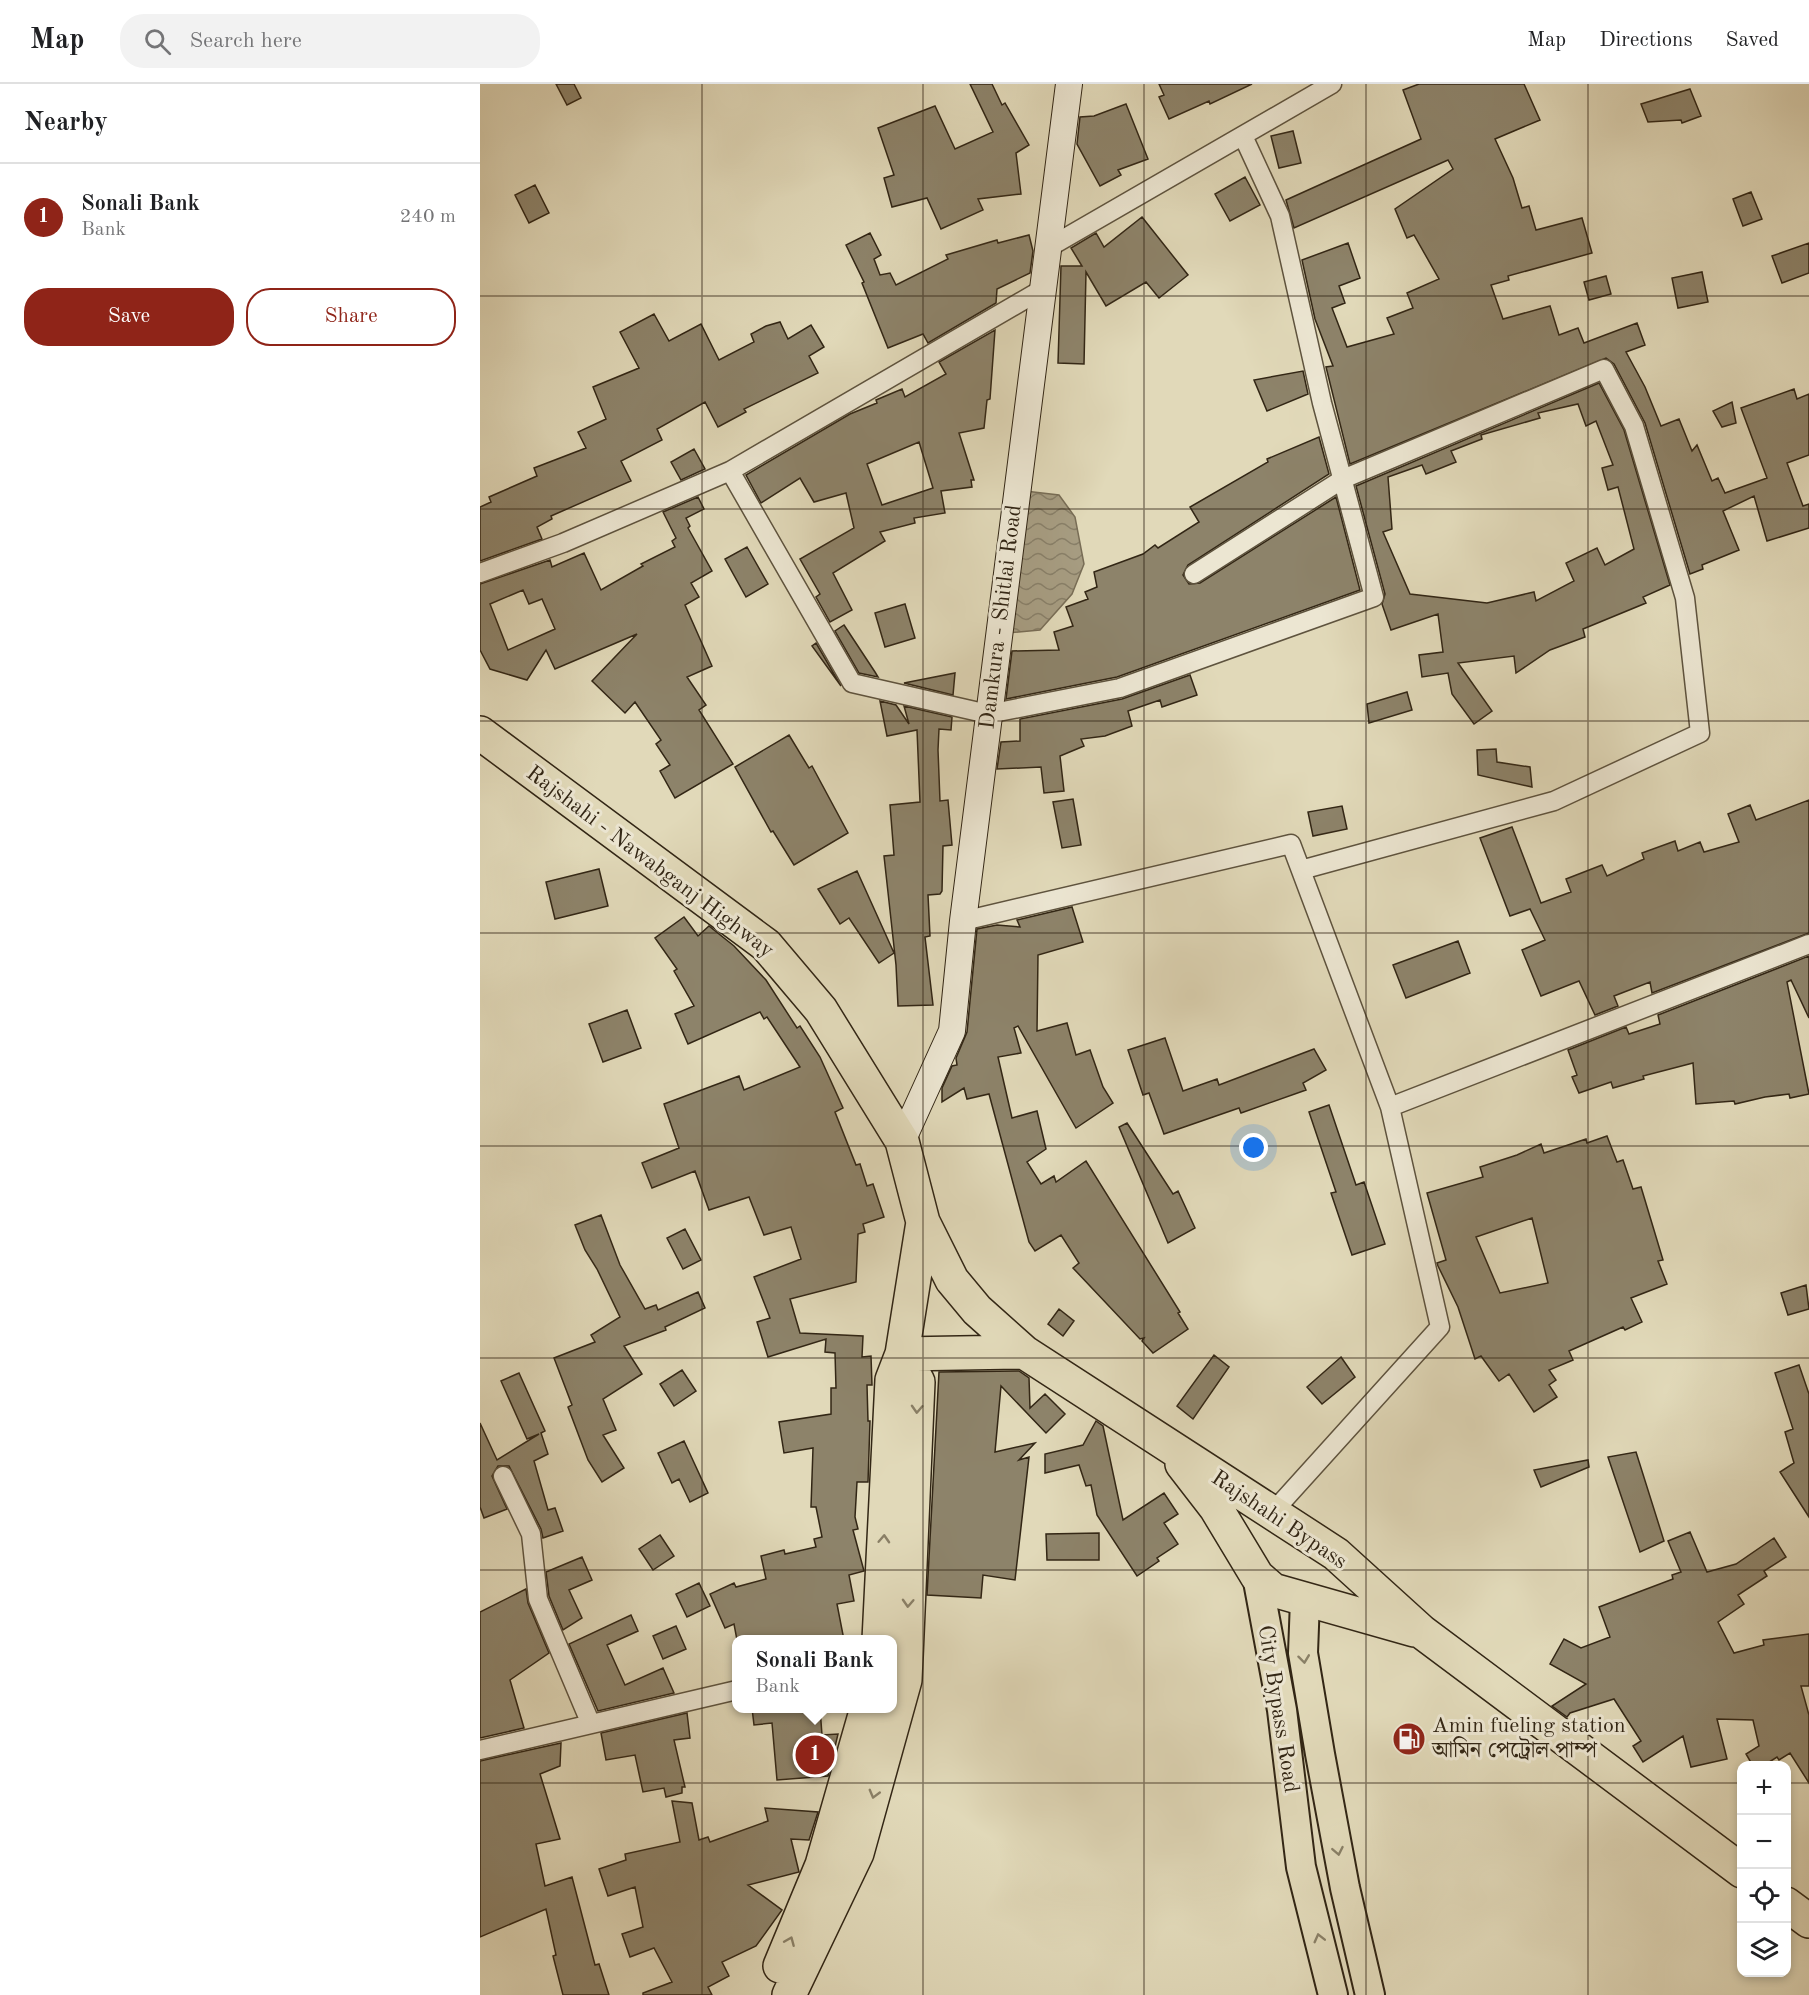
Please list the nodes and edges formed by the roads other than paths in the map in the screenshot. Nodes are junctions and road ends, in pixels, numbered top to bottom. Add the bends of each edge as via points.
1 (1069, 84) edge
2 (1332, 84) edge
3 (1243, 136) junction
4 (1046, 249) junction
5 (1041, 290) junction
6 (730, 471) junction
7 (1343, 479) junction
8 (480, 573) edge
9 (1194, 574) dead end
10 (988, 714) junction
11 (480, 733) edge
12 (1301, 870) junction
13 (963, 921) junction
14 (1809, 944) edge
15 (1390, 1107) junction
16 (902, 1141) junction
17 (922, 1222) junction
18 (1024, 1352) junction
19 (903, 1354) junction
20 (1168, 1446) junction
21 (503, 1476) dead end
22 (1271, 1514) junction
23 (1336, 1554) junction
24 (1257, 1576) junction
25 (1305, 1600) junction
26 (1422, 1632) junction
27 (879, 1635) edge
28 (732, 1691) edge
29 (897, 1709) edge
30 (866, 1713) edge
31 (896, 1713) edge
32 (590, 1722) junction
33 (480, 1750) edge
34 (1739, 1869) edge
35 (1791, 1908) edge
36 (1809, 1921) edge
37 (767, 1995) edge
38 (789, 1995) edge
39 (1333, 1995) edge
40 (1370, 1995) edge

1 - 4 street, Damkura - Shitlai Road
2 - 3 street
3 - 4 street
3 - 7 street via 1280,216
4 - 5 street, Damkura - Shitlai Road
5 - 6 street
5 - 10 street, Damkura - Shitlai Road
6 - 8 street via 563,543
6 - 10 street via 852,683
7 - 9 street
7 - 10 street via 1374,597 1120,688
7 - 12 street via 1605,369 1634,426 1685,598 1700,733 1554,801
10 - 13 street, Damkura - Shitlai Road
11 - 16 highway, Rajshahi - Nawabganj Highway via 766,945 821,1010
12 - 13 street via 1291,844
12 - 15 street
13 - 16 street, Damkura - Shitlai Road via 952,1031
14 - 15 street
15 - 22 street via 1440,1328
16 - 17 highway, Rajshahi - Nawabganj Highway
17 - 18 highway, Rajshahi Bypass via 952,1280 977,1310
17 - 19 highway
18 - 19 highway
18 - 20 highway, Rajshahi Bypass
27 -> 19 highway via 891,1380
19 -> 29 highway via 918,1382 905,1680
20 - 22 highway, Rajshahi Bypass
20 - 24 highway, City Bypass Road via 1216,1508
21 - 32 street via 531,1534 538,1599
22 - 23 highway, Rajshahi Bypass
23 - 25 highway
23 - 26 highway, Rajshahi Bypass
24 - 25 highway via 1273,1590
39 -> 24 main road, City Bypass Road via 1301,1867 1282,1710
25 - 26 highway
25 -> 40 main road via 1303,1653 1314,1720
26 - 34 highway, Rajshahi Bypass
28 - 32 street
37 -> 30 highway via 822,1866
31 -> 38 highway via 857,1853
32 - 33 street
35 - 36 highway

